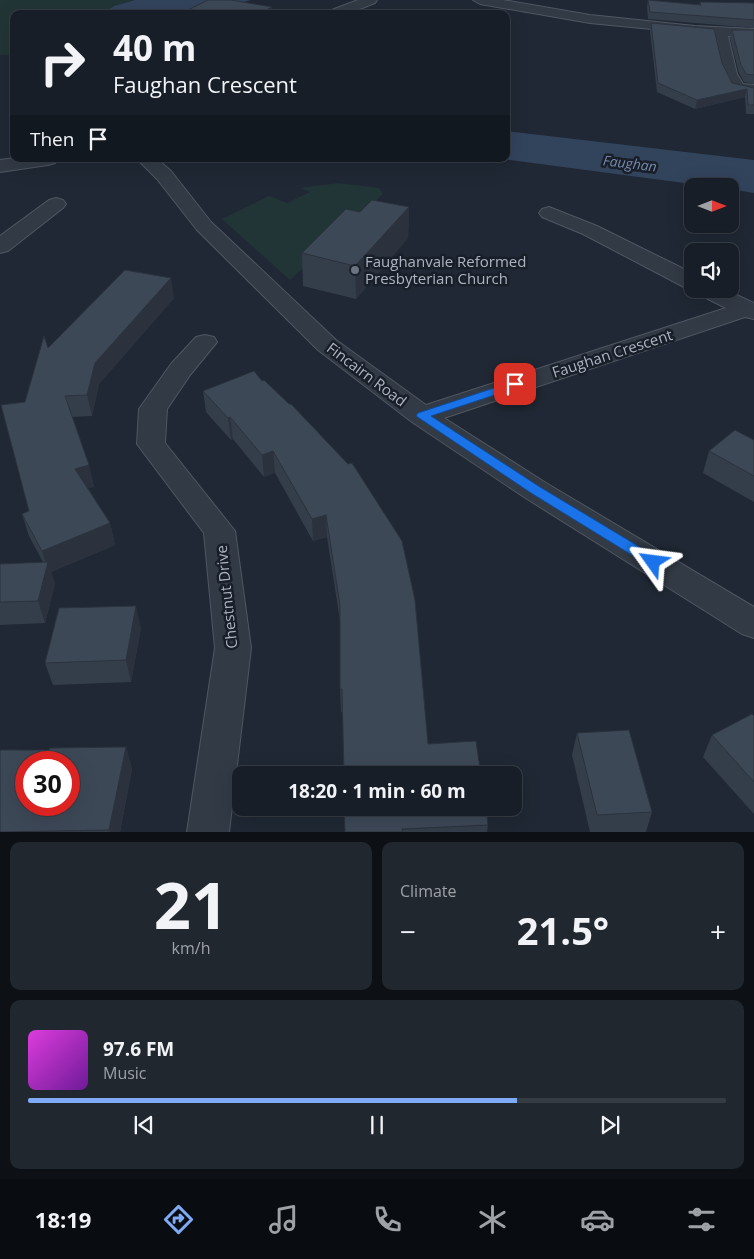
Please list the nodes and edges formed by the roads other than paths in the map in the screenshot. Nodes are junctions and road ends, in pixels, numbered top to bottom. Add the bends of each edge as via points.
1 (370, 0) edge
2 (480, 0) edge
3 (344, 10) edge
4 (720, 31) junction
5 (754, 33) edge
6 (754, 90) edge
7 (27, 162) edge
8 (149, 162) edge
9 (0, 166) edge
10 (56, 204) dead end
11 (549, 213) dead end
12 (0, 246) edge
13 (684, 278) edge
14 (724, 298) edge
15 (750, 311) edge
16 (205, 342) dead end
17 (422, 416) junction
18 (754, 624) edge
19 (208, 832) edge

1 - 3 street
2 - 4 street via 590,19
4 - 5 street
4 - 6 street via 729,74 738,88
7 - 9 street
8 - 17 street, Fincairn Road via 164,175 204,226 327,345
10 - 12 street
11 - 13 street
14 - 15 street, Faughan Crescent
15 - 17 street, Faughan Crescent
16 - 19 street, Chestnut Drive via 180,370 153,409 151,444 218,531 233,648
17 - 18 street, Fincairn Road via 535,490

